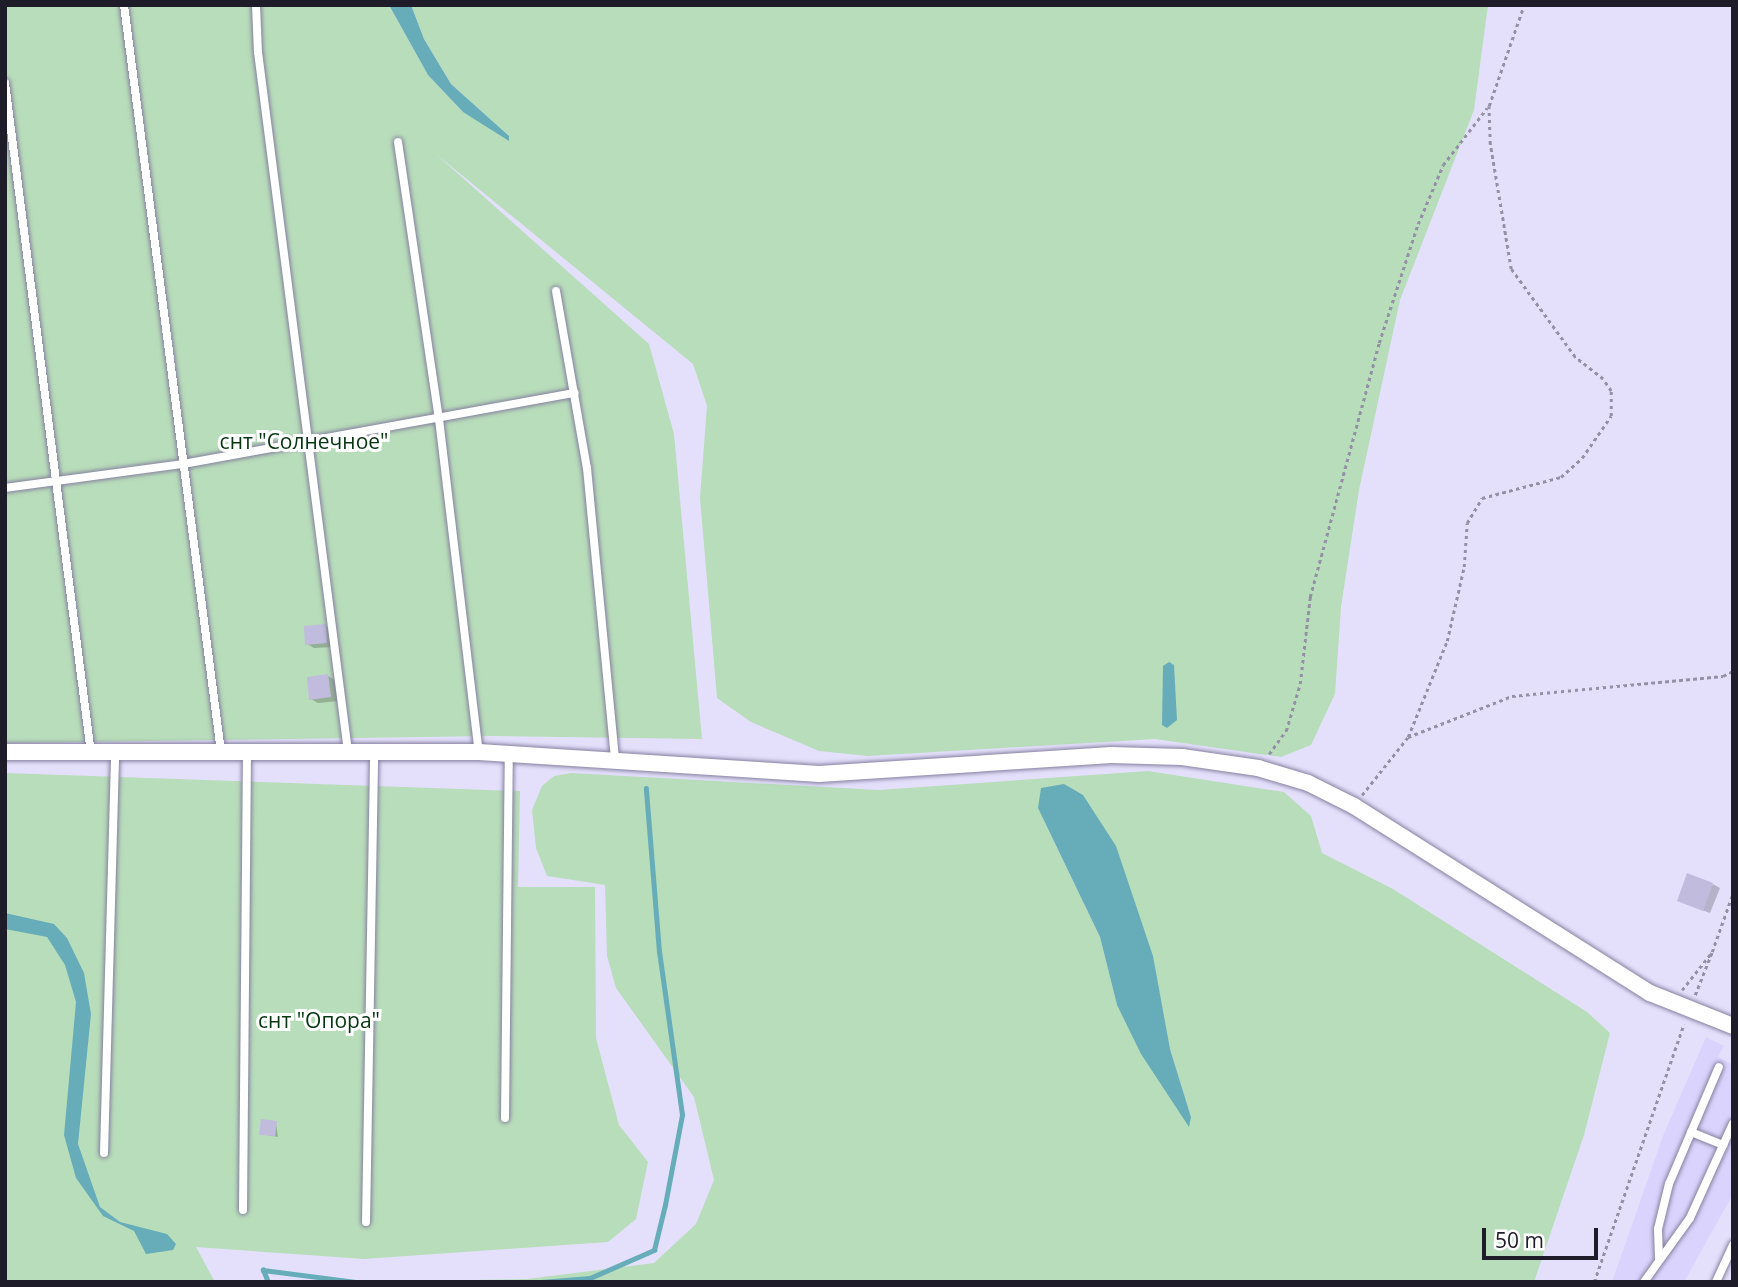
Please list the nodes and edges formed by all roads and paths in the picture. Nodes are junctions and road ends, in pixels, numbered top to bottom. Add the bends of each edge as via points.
1 (124, 5) edge
2 (256, 5) edge
3 (1524, 5) edge
4 (5, 83) edge
5 (1489, 106) junction
6 (398, 142) dead end
7 (556, 291) dead end
8 (575, 393) junction
9 (439, 419) junction
10 (309, 443) junction
11 (183, 464) junction
12 (58, 481) junction
13 (5, 488) edge
14 (1733, 671) edge
15 (1408, 737) junction
16 (5, 752) edge
17 (374, 752) junction
18 (479, 752) junction
19 (91, 753) junction
20 (115, 753) junction
21 (348, 753) junction
22 (509, 753) junction
23 (247, 754) junction
24 (222, 755) junction
25 (615, 758) junction
26 (1258, 768) junction
27 (1354, 806) junction
28 (1733, 893) edge
29 (1712, 952) junction
30 (1683, 1005) junction
31 (1733, 1026) edge
32 (1718, 1067) dead end
33 (505, 1118) dead end
34 (1733, 1124) edge
35 (1691, 1132) junction
36 (1723, 1145) junction
37 (104, 1153) dead end
38 (243, 1210) dead end
39 (366, 1222) dead end
40 (1733, 1245) edge
41 (1659, 1258) junction
42 (1594, 1282) edge
43 (1644, 1282) edge
44 (1716, 1282) edge

1 - 11 lane
2 - 10 lane via 258,52
3 - 5 path
4 - 12 lane
5 - 15 path via 1490,144 1511,269 1575,357 1603,379 1611,391 1611,416 1582,458 1561,477 1482,498 1467,523 1464,567 1447,641
5 - 26 path via 1443,165 1418,224 1379,343 1310,597 1300,684 1286,731
6 - 9 lane
7 - 8 lane
8 - 9 lane
8 - 25 lane via 587,468
9 - 10 lane
9 - 18 lane
10 - 11 lane
10 - 21 lane
11 - 12 lane
11 - 24 lane
12 - 13 lane
12 - 19 lane
14 - 15 path via 1723,676 1512,696
15 - 27 path
16 - 19 street
17 - 18 street
17 - 21 street
17 - 39 lane
18 - 22 street
19 - 20 street
20 - 24 street
20 - 37 lane
21 - 23 street
22 - 25 street
22 - 33 lane
23 - 24 street
23 - 38 lane
25 - 26 street via 819,774 1111,755 1182,757
26 - 27 street via 1308,783
27 - 30 street via 1650,993
28 - 29 path
29 - 30 path
29 - 30 path via 1686,982
30 - 31 street
30 - 42 path
32 - 35 lane
34 - 36 lane
35 - 36 lane
35 - 41 lane via 1666,1195 1658,1229
36 - 41 lane via 1690,1218
40 - 44 lane
41 - 43 lane

